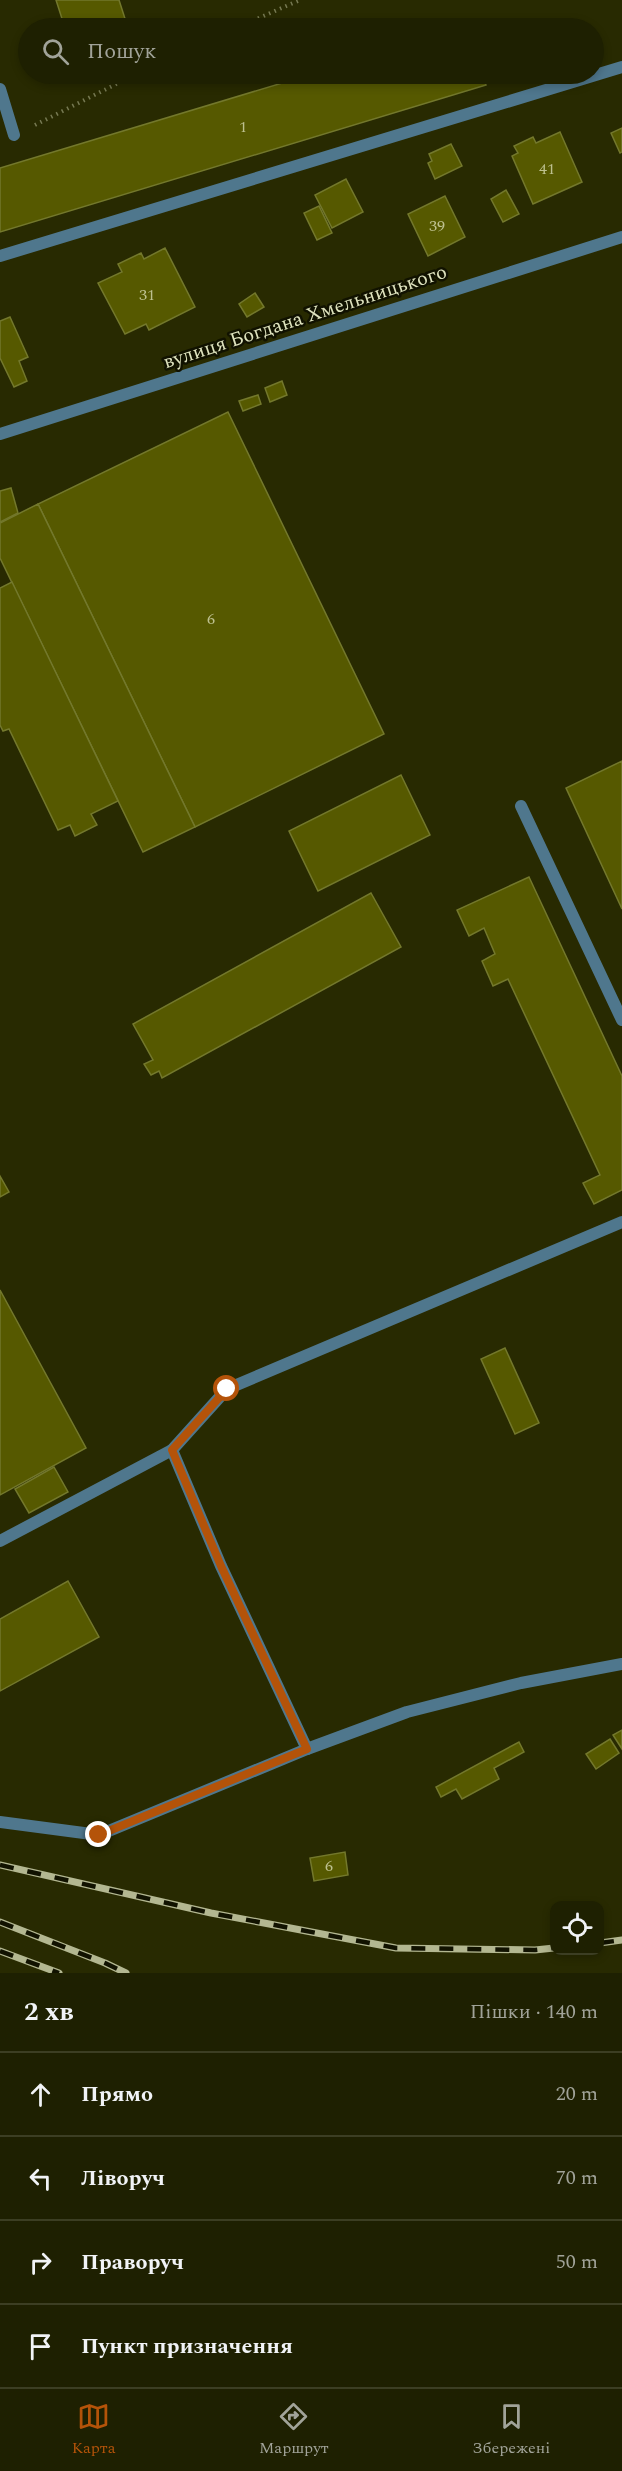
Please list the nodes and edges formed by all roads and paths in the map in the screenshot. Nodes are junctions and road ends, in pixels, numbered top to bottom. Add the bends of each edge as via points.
1 (300, 0) edge
2 (259, 18) edge
3 (622, 67) edge
4 (604, 72) edge
5 (116, 84) edge
6 (566, 84) edge
7 (0, 89) edge
8 (14, 135) joint
9 (622, 237) edge
10 (0, 256) edge
11 (0, 434) edge
12 (522, 806) dead end
13 (622, 1020) edge
14 (622, 1222) edge
15 (172, 1450) junction
16 (0, 1541) edge
17 (622, 1664) edge
18 (307, 1749) junction
19 (0, 1822) edge

1 - 2 path
3 - 4 street
5 - 8 path
6 - 10 street
7 - 8 street
9 - 11 street, вулиця Богдана Хмельницького
12 - 13 street
14 - 15 street via 227,1389
15 - 16 street
15 - 18 street via 221,1566
17 - 18 street via 521,1683 407,1712
18 - 19 street via 99,1835

